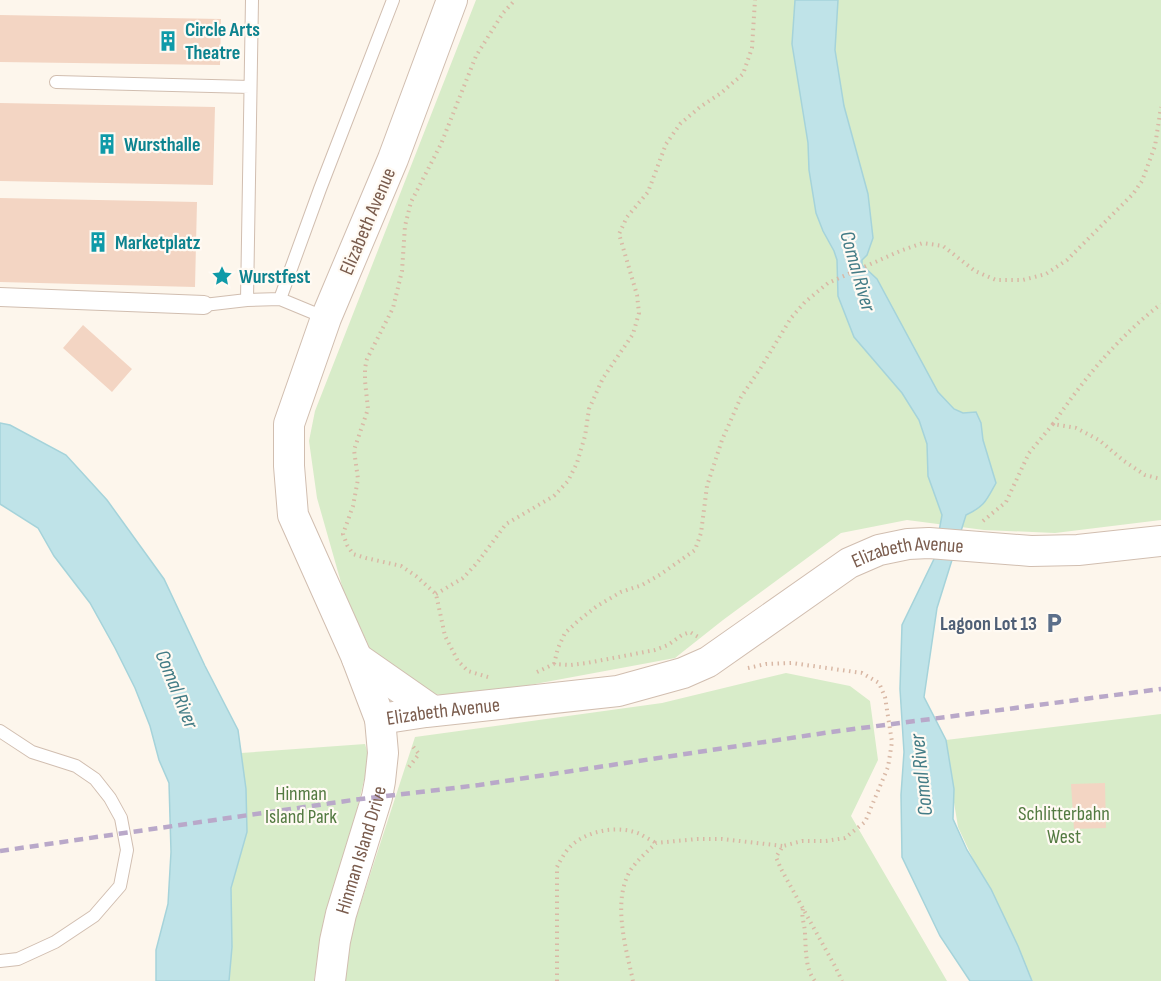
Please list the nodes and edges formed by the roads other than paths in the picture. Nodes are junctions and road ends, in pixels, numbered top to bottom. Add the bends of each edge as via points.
1 (252, 0) edge
2 (393, 0) edge
3 (452, 0) edge
4 (56, 82) dead end
5 (250, 87) junction
6 (0, 297) edge
7 (280, 299) junction
8 (247, 300) junction
9 (204, 305) joint
10 (327, 318) junction
11 (1161, 541) edge
12 (357, 658) junction
13 (433, 711) junction
14 (381, 719) junction
15 (0, 731) edge
16 (0, 961) edge
17 (330, 981) edge

1 - 5 lane
2 - 7 lane
3 - 10 street, Elizabeth Avenue via 393,159
4 - 5 lane
5 - 8 lane
6 - 9 street
7 - 8 lane
7 - 10 lane
8 - 9 lane
10 - 12 street, Elizabeth Avenue via 289,424 289,466 294,515
11 - 13 street, Elizabeth Avenue via 1078,550 1031,551 928,543 879,550 849,563 708,662 683,673 618,691
12 - 13 street
12 - 14 street, Elizabeth Avenue
13 - 14 street, Elizabeth Avenue
14 - 17 street, Hinman Island Drive via 381,781 341,914
15 - 16 lane via 32,753 76,766 94,779 121,818 127,850 120,886 94,916 55,942 18,959

